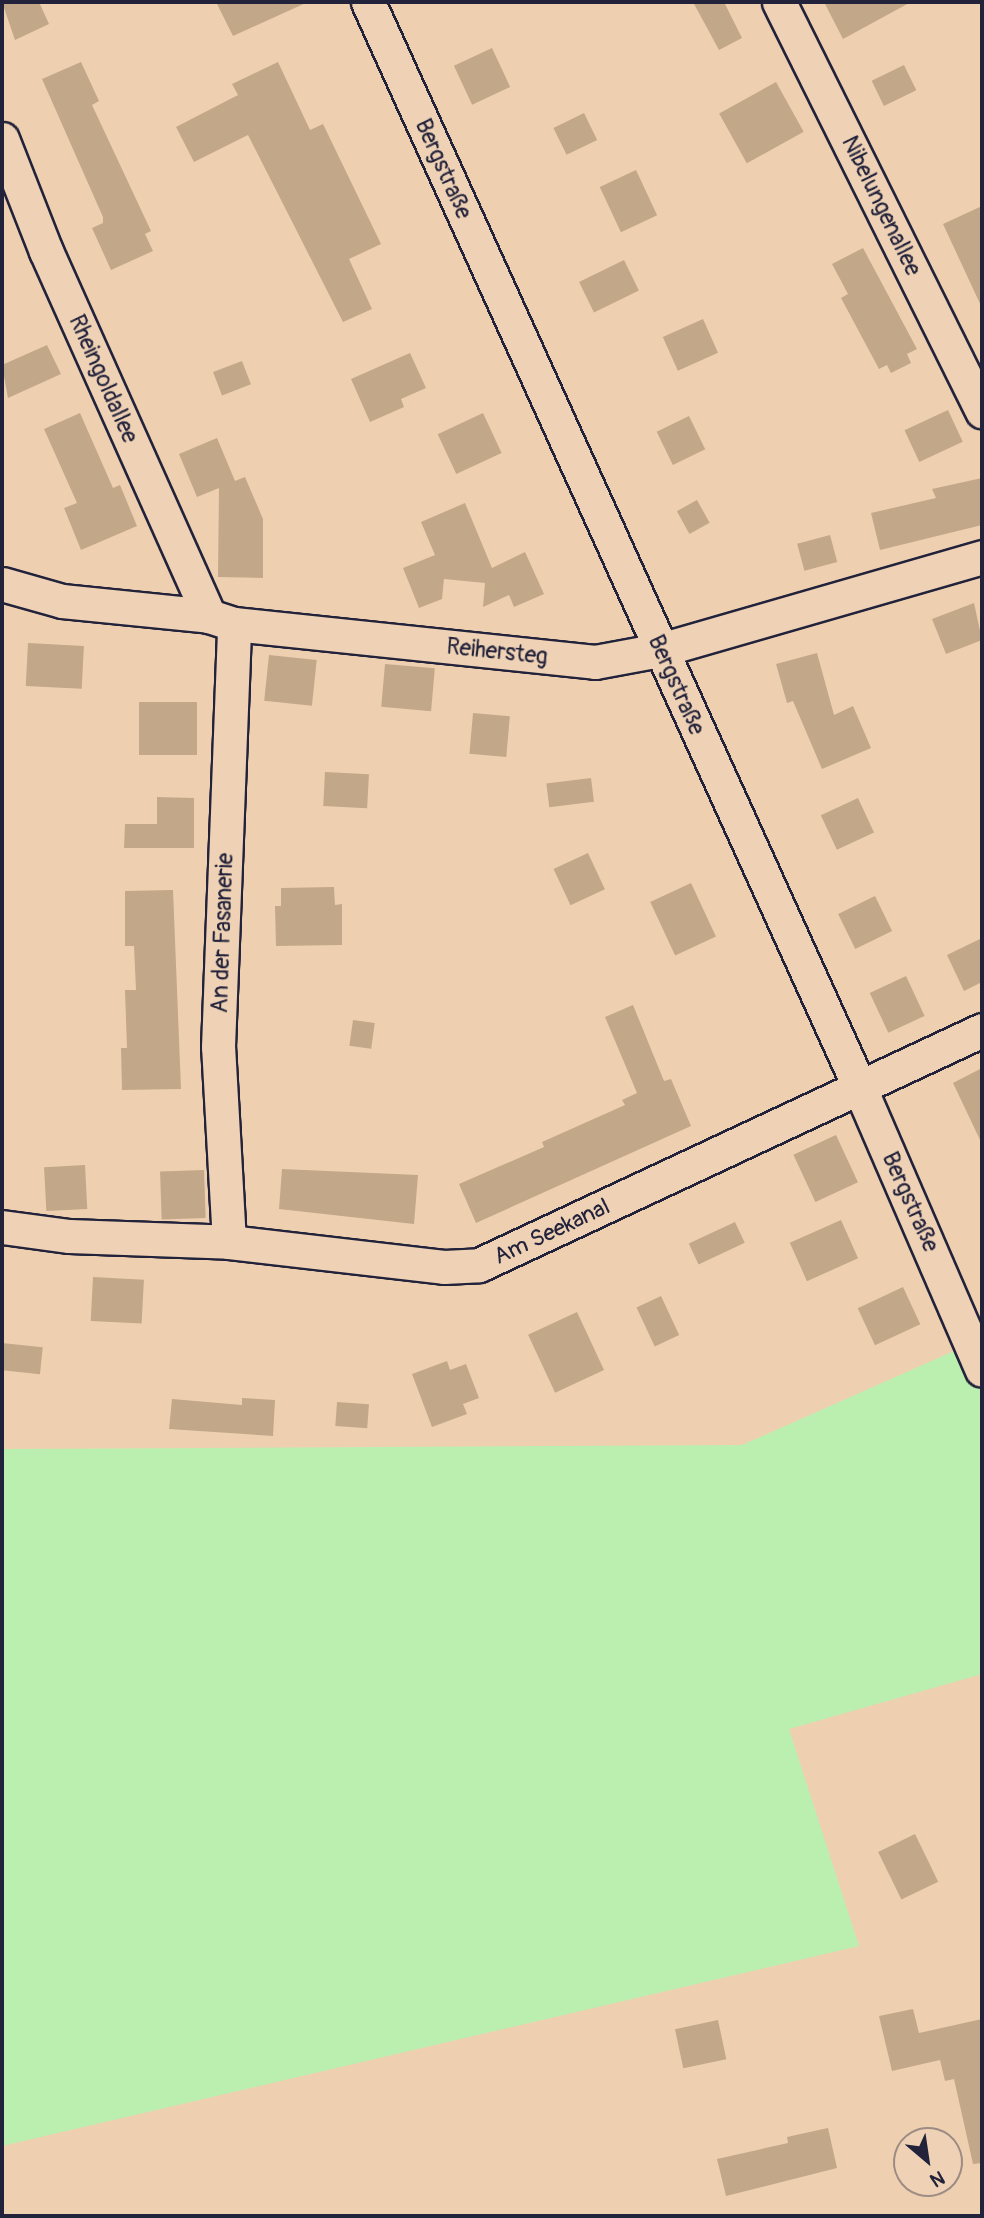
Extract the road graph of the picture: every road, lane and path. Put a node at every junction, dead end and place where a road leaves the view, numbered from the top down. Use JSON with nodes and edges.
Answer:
{"nodes":[{"id":1,"x":368,"y":2,"type":"edge"},
{"id":2,"x":779,"y":2,"type":"edge"},
{"id":3,"x":2,"y":139,"type":"edge"},
{"id":4,"x":982,"y":411,"type":"edge"},
{"id":5,"x":982,"y":557,"type":"edge"},
{"id":6,"x":2,"y":584,"type":"edge"},
{"id":7,"x":222,"y":620,"type":"junction"},
{"id":8,"x":660,"y":650,"type":"junction"},
{"id":9,"x":982,"y":1030,"type":"edge"},
{"id":10,"x":859,"y":1086,"type":"junction"},
{"id":11,"x":2,"y":1227,"type":"edge"},
{"id":12,"x":229,"y":1242,"type":"junction"},
{"id":13,"x":982,"y":1370,"type":"edge"}],
"edges":[{"from":1,"to":8,"type":"street","name":"Bergstraße"},
{"from":2,"to":4,"type":"street","name":"Nibelungenallee"},
{"from":3,"to":7,"type":"street","name":"Rheingoldallee"},
{"from":5,"to":8,"type":"street","name":"Reihersteg"},
{"from":6,"to":7,"type":"street","name":"Reihersteg"},
{"from":7,"to":8,"type":"street","name":"Reihersteg"},
{"from":7,"to":12,"type":"street","name":"An der Fasanerie"},
{"from":8,"to":10,"type":"street","name":"Bergstraße"},
{"from":9,"to":10,"type":"street","name":"Am Seekanal"},
{"from":10,"to":12,"type":"street","name":"Am Seekanal"},
{"from":10,"to":13,"type":"street","name":"Bergstraße"},
{"from":11,"to":12,"type":"street","name":"Am Seekanal"}]}
